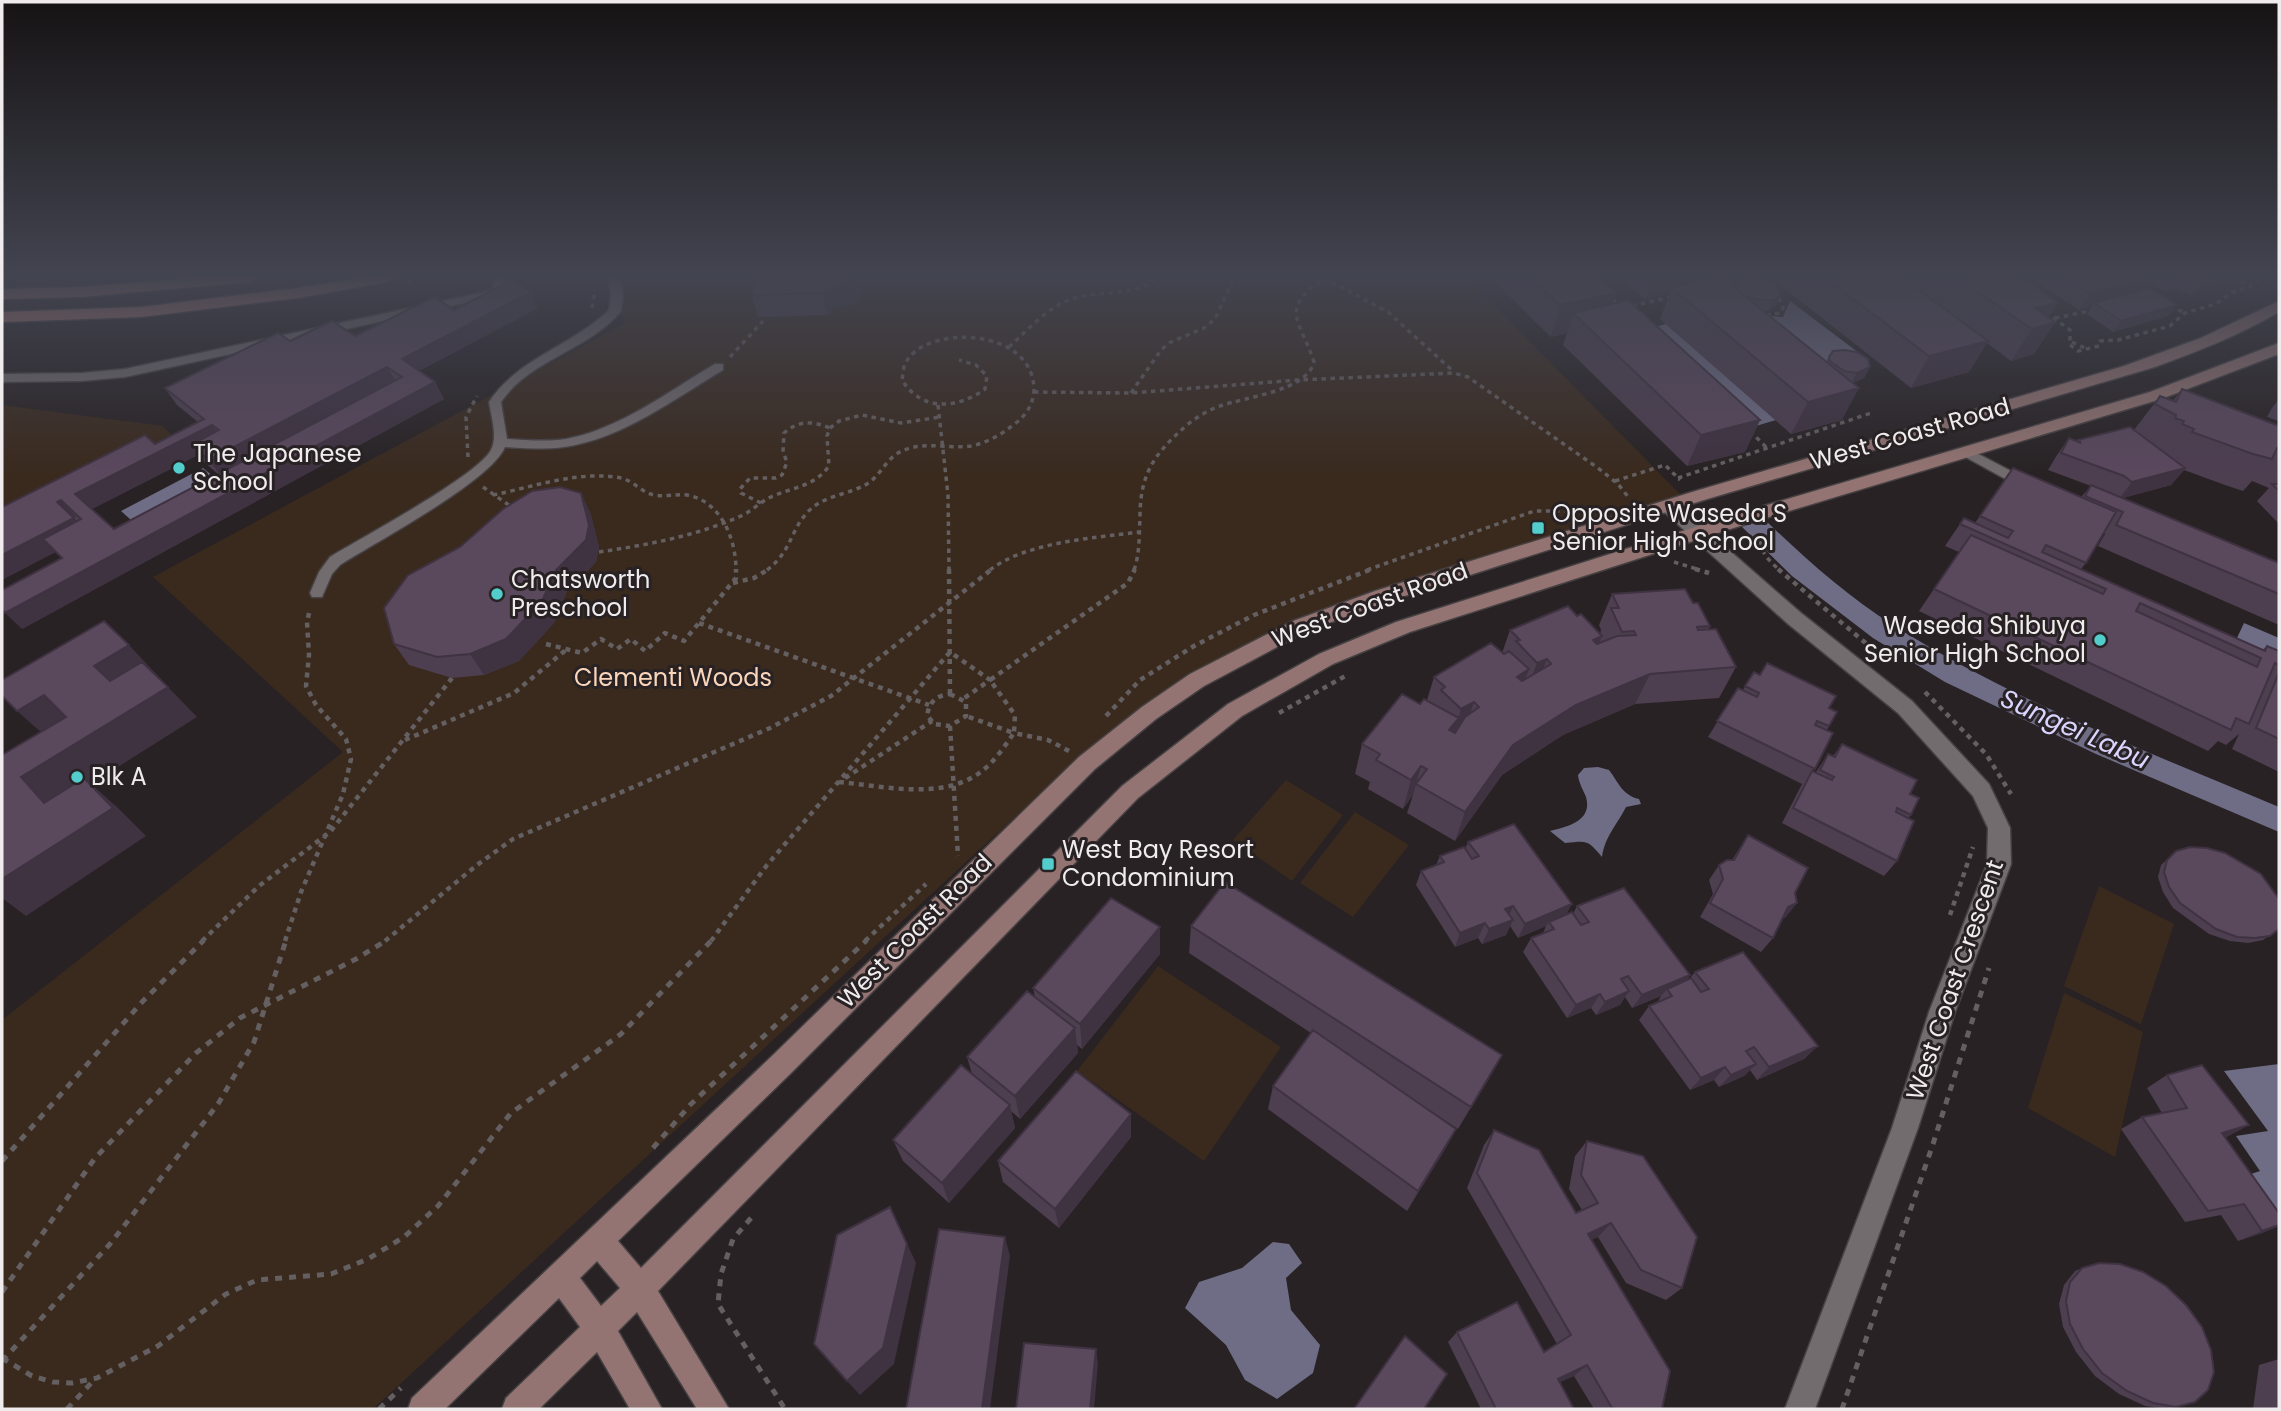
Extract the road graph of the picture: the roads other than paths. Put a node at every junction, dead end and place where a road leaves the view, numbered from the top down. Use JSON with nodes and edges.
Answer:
{"nodes":[{"id":1,"x":272,"y":343,"type":"edge"},
{"id":2,"x":576,"y":343,"type":"edge"},
{"id":3,"x":2203,"y":343,"type":"edge"},
{"id":4,"x":2279,"y":348,"type":"edge"},
{"id":5,"x":719,"y":367,"type":"road end"},
{"id":6,"x":2,"y":378,"type":"edge"},
{"id":7,"x":501,"y":443,"type":"junction"},
{"id":8,"x":1965,"y":451,"type":"junction"},
{"id":9,"x":2036,"y":489,"type":"edge"},
{"id":10,"x":1668,"y":506,"type":"junction"},
{"id":11,"x":1698,"y":534,"type":"junction"},
{"id":12,"x":317,"y":593,"type":"dead end"},
{"id":13,"x":599,"y":1241,"type":"junction"},
{"id":14,"x":560,"y":1276,"type":"junction"},
{"id":15,"x":639,"y":1288,"type":"junction"},
{"id":16,"x":599,"y":1328,"type":"junction"},
{"id":17,"x":423,"y":1409,"type":"edge"},
{"id":18,"x":517,"y":1409,"type":"edge"},
{"id":19,"x":648,"y":1409,"type":"edge"},
{"id":20,"x":713,"y":1409,"type":"edge"},
{"id":21,"x":1800,"y":1409,"type":"edge"}],
"edges":[{"from":1,"to":6,"type":"lane"},
{"from":2,"to":7,"type":"lane"},
{"from":3,"to":10,"type":"main road","name":"West Coast Road"},
{"from":4,"to":8,"type":"main road","name":"West Coast Road"},
{"from":5,"to":7,"type":"lane"},
{"from":7,"to":12,"type":"lane"},
{"from":8,"to":9,"type":"lane"},
{"from":8,"to":11,"type":"main road","name":"West Coast Road"},
{"from":10,"to":11,"type":"street","name":"West Coast Crescent"},
{"from":10,"to":13,"type":"main road","name":"West Coast Road"},
{"from":11,"to":15,"type":"main road","name":"West Coast Road"},
{"from":11,"to":21,"type":"street","name":"West Coast Crescent"},
{"from":13,"to":14,"type":"main road","name":"West Coast Road"},
{"from":13,"to":15,"type":"main road"},
{"from":14,"to":16,"type":"main road"},
{"from":14,"to":17,"type":"main road","name":"West Coast Road"},
{"from":15,"to":16,"type":"main road","name":"West Coast Road"},
{"from":15,"to":20,"type":"main road"},
{"from":16,"to":18,"type":"main road","name":"West Coast Road"},
{"from":16,"to":19,"type":"main road"}]}
